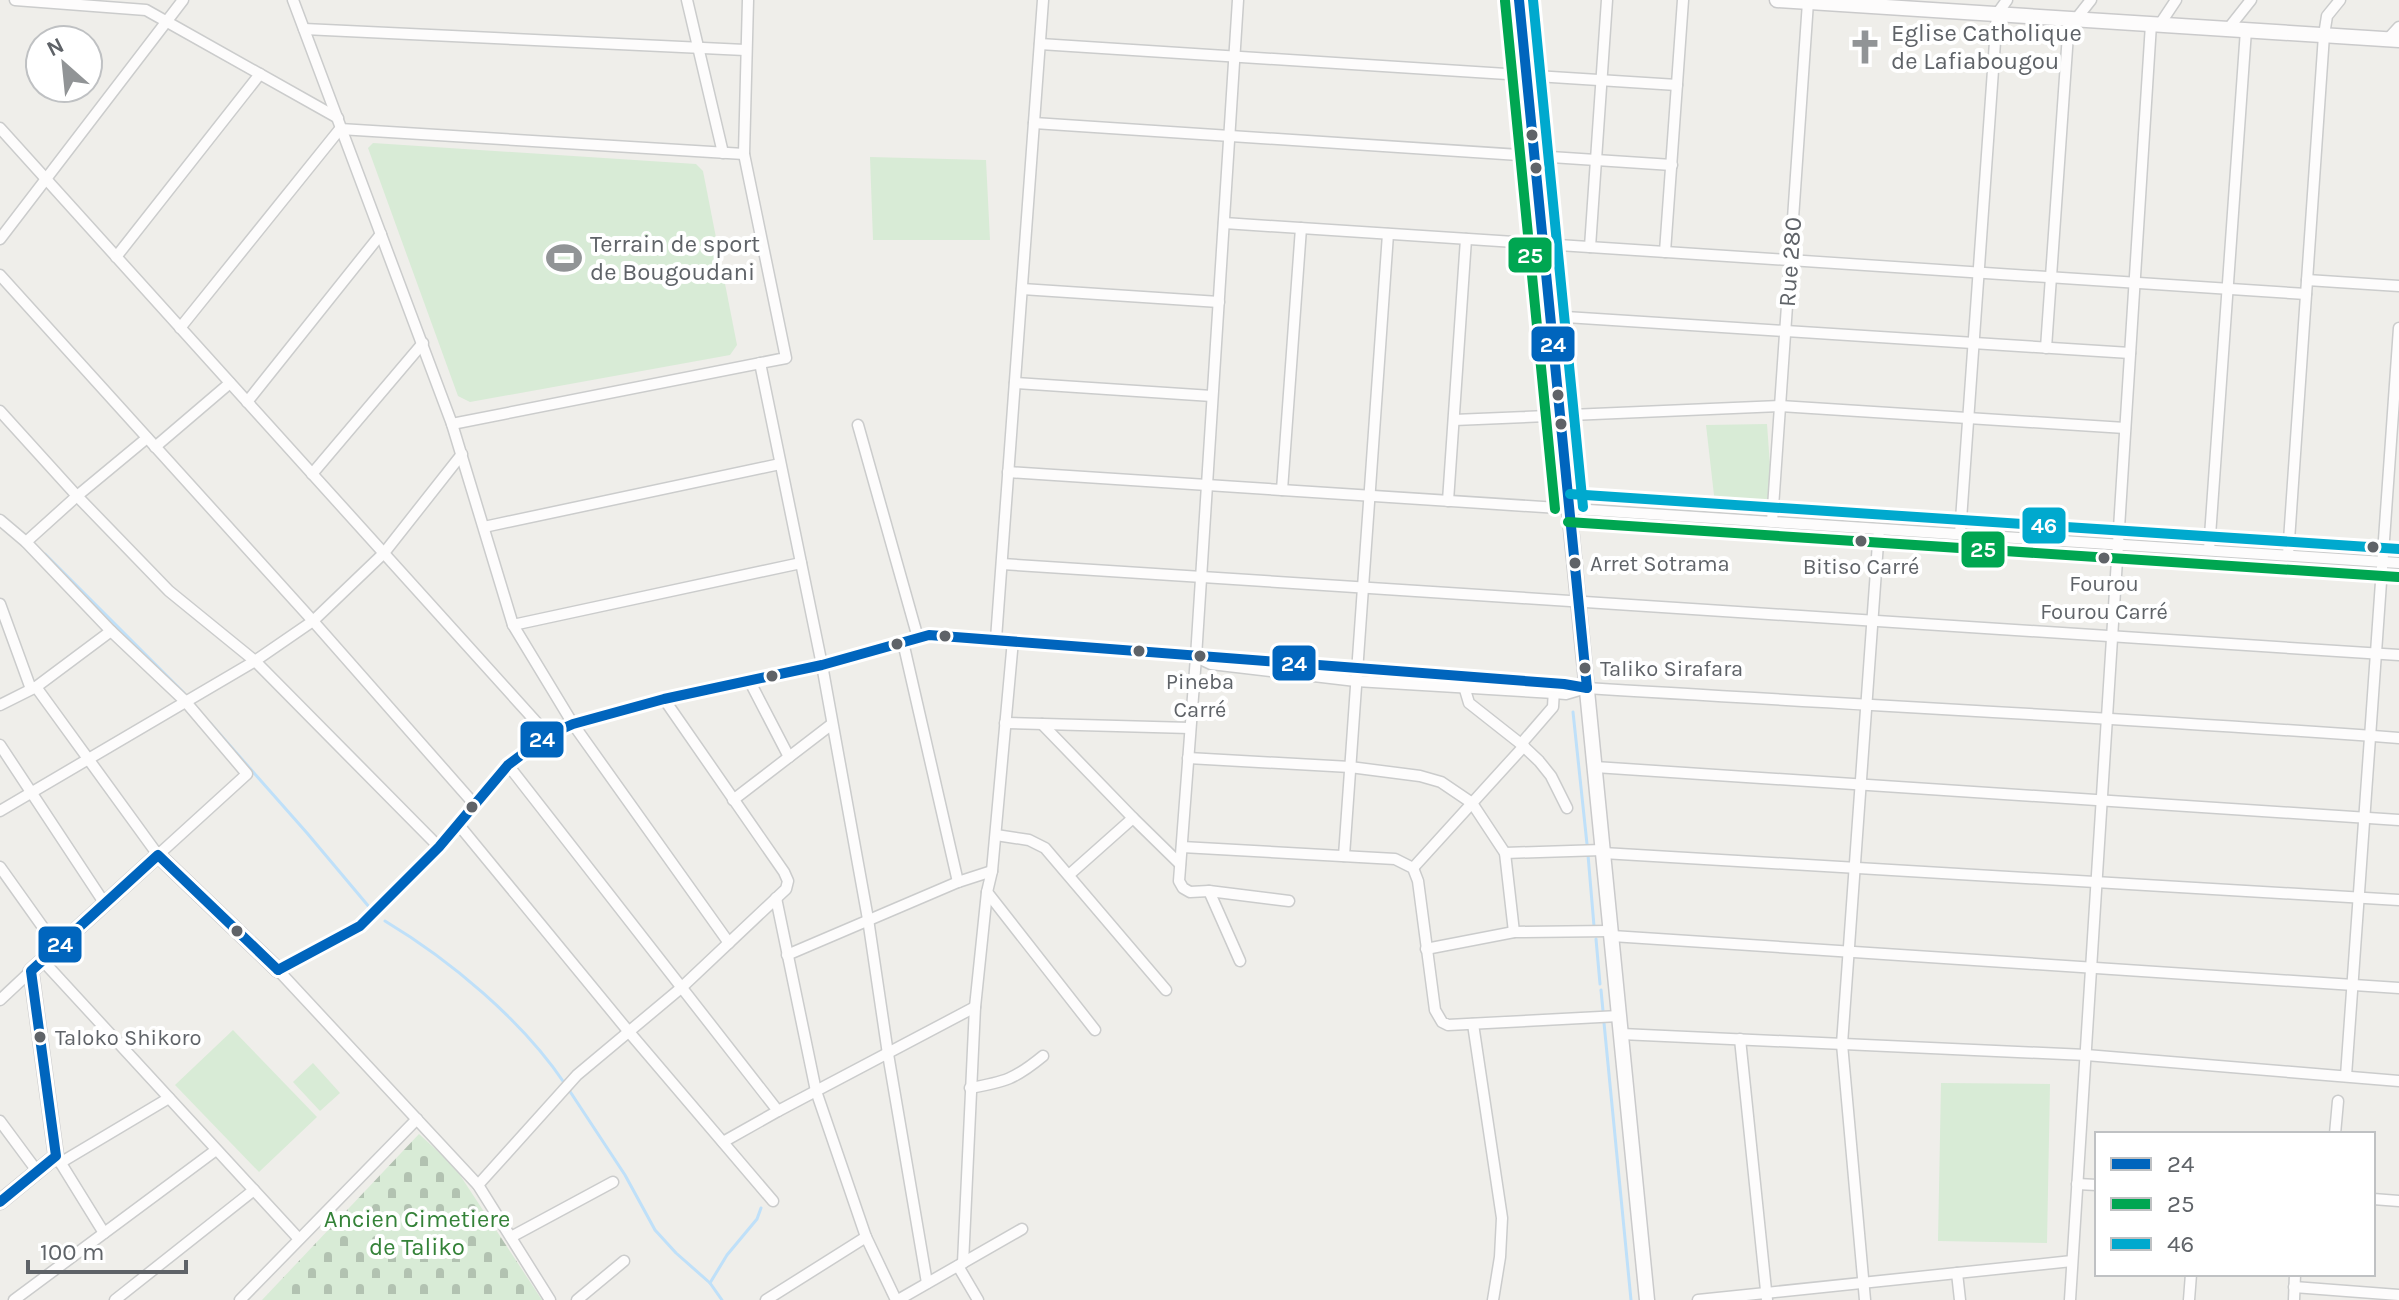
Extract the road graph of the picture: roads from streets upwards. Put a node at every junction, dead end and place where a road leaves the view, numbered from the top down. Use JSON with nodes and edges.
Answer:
{"nodes":[{"id":1,"x":15,"y":0,"type":"edge"},
{"id":2,"x":183,"y":0,"type":"edge"},
{"id":3,"x":293,"y":0,"type":"edge"},
{"id":4,"x":687,"y":0,"type":"edge"},
{"id":5,"x":748,"y":0,"type":"edge"},
{"id":6,"x":1043,"y":0,"type":"edge"},
{"id":7,"x":1238,"y":0,"type":"edge"},
{"id":8,"x":1519,"y":0,"type":"edge"},
{"id":9,"x":1607,"y":0,"type":"edge"},
{"id":10,"x":1683,"y":0,"type":"edge"},
{"id":11,"x":1777,"y":0,"type":"edge"},
{"id":12,"x":2007,"y":0,"type":"edge"},
{"id":13,"x":2091,"y":0,"type":"edge"},
{"id":14,"x":2176,"y":0,"type":"edge"},
{"id":15,"x":2251,"y":0,"type":"edge"},
{"id":16,"x":2340,"y":0,"type":"edge"},
{"id":17,"x":1808,"y":2,"type":"junction"},
{"id":18,"x":1953,"y":6,"type":"edge"},
{"id":19,"x":1997,"y":14,"type":"junction"},
{"id":20,"x":2072,"y":19,"type":"junction"},
{"id":21,"x":165,"y":21,"type":"junction"},
{"id":22,"x":2156,"y":24,"type":"junction"},
{"id":23,"x":2399,"y":27,"type":"edge"},
{"id":24,"x":304,"y":29,"type":"junction"},
{"id":25,"x":2228,"y":29,"type":"junction"},
{"id":26,"x":2246,"y":30,"type":"junction"},
{"id":27,"x":2324,"y":35,"type":"junction"},
{"id":28,"x":2394,"y":39,"type":"edge"},
{"id":29,"x":1040,"y":44,"type":"junction"},
{"id":30,"x":698,"y":47,"type":"junction"},
{"id":31,"x":745,"y":50,"type":"junction"},
{"id":32,"x":1235,"y":56,"type":"junction"},
{"id":33,"x":260,"y":74,"type":"junction"},
{"id":34,"x":1526,"y":75,"type":"junction"},
{"id":35,"x":1602,"y":80,"type":"junction"},
{"id":36,"x":1677,"y":85,"type":"junction"},
{"id":37,"x":1034,"y":123,"type":"junction"},
{"id":38,"x":339,"y":124,"type":"junction"},
{"id":39,"x":0,"y":128,"type":"edge"},
{"id":40,"x":1230,"y":136,"type":"junction"},
{"id":41,"x":723,"y":153,"type":"junction"},
{"id":42,"x":744,"y":154,"type":"junction"},
{"id":43,"x":1534,"y":156,"type":"junction"},
{"id":44,"x":1596,"y":160,"type":"junction"},
{"id":45,"x":1672,"y":165,"type":"junction"},
{"id":46,"x":46,"y":180,"type":"junction"},
{"id":47,"x":1224,"y":223,"type":"junction"},
{"id":48,"x":1301,"y":228,"type":"junction"},
{"id":49,"x":381,"y":234,"type":"junction"},
{"id":50,"x":1388,"y":234,"type":"junction"},
{"id":51,"x":0,"y":239,"type":"edge"},
{"id":52,"x":1466,"y":239,"type":"junction"},
{"id":53,"x":1544,"y":244,"type":"junction"},
{"id":54,"x":1590,"y":247,"type":"junction"},
{"id":55,"x":1665,"y":252,"type":"junction"},
{"id":56,"x":116,"y":257,"type":"junction"},
{"id":57,"x":1790,"y":260,"type":"junction"},
{"id":58,"x":1978,"y":272,"type":"junction"},
{"id":59,"x":0,"y":275,"type":"edge"},
{"id":60,"x":2051,"y":277,"type":"junction"},
{"id":61,"x":2307,"y":280,"type":"junction"},
{"id":62,"x":2135,"y":282,"type":"junction"},
{"id":63,"x":2399,"y":286,"type":"edge"},
{"id":64,"x":1022,"y":289,"type":"junction"},
{"id":65,"x":2228,"y":289,"type":"junction"},
{"id":66,"x":2306,"y":294,"type":"junction"},
{"id":67,"x":1219,"y":302,"type":"junction"},
{"id":68,"x":1550,"y":316,"type":"junction"},
{"id":69,"x":180,"y":328,"type":"junction"},
{"id":70,"x":2399,"y":328,"type":"edge"},
{"id":71,"x":1785,"y":331,"type":"junction"},
{"id":72,"x":423,"y":343,"type":"junction"},
{"id":73,"x":1973,"y":343,"type":"junction"},
{"id":74,"x":2046,"y":348,"type":"junction"},
{"id":75,"x":2130,"y":353,"type":"junction"},
{"id":76,"x":760,"y":363,"type":"junction"},
{"id":77,"x":2397,"y":382,"type":"edge"},
{"id":78,"x":230,"y":383,"type":"junction"},
{"id":79,"x":1015,"y":383,"type":"junction"},
{"id":80,"x":1212,"y":396,"type":"junction"},
{"id":81,"x":247,"y":402,"type":"junction"},
{"id":82,"x":1780,"y":406,"type":"junction"},
{"id":83,"x":0,"y":411,"type":"edge"},
{"id":84,"x":1560,"y":415,"type":"junction"},
{"id":85,"x":1968,"y":418,"type":"junction"},
{"id":86,"x":1454,"y":420,"type":"junction"},
{"id":87,"x":452,"y":424,"type":"junction"},
{"id":88,"x":858,"y":425,"type":"dead end"},
{"id":89,"x":2125,"y":428,"type":"junction"},
{"id":90,"x":151,"y":443,"type":"junction"},
{"id":91,"x":462,"y":454,"type":"junction"},
{"id":92,"x":780,"y":464,"type":"junction"},
{"id":93,"x":1008,"y":472,"type":"junction"},
{"id":94,"x":312,"y":474,"type":"junction"},
{"id":95,"x":1207,"y":485,"type":"junction"},
{"id":96,"x":1282,"y":490,"type":"junction"},
{"id":97,"x":77,"y":496,"type":"junction"},
{"id":98,"x":1369,"y":496,"type":"junction"},
{"id":99,"x":1448,"y":501,"type":"junction"},
{"id":100,"x":1569,"y":508,"type":"junction"},
{"id":101,"x":0,"y":520,"type":"edge"},
{"id":102,"x":1772,"y":522,"type":"junction"},
{"id":103,"x":484,"y":527,"type":"junction"},
{"id":104,"x":1879,"y":529,"type":"junction"},
{"id":105,"x":1960,"y":534,"type":"junction"},
{"id":106,"x":26,"y":542,"type":"junction"},
{"id":107,"x":2118,"y":544,"type":"junction"},
{"id":108,"x":2209,"y":550,"type":"junction"},
{"id":109,"x":384,"y":553,"type":"junction"},
{"id":110,"x":2288,"y":555,"type":"junction"},
{"id":111,"x":2382,"y":562,"type":"junction"},
{"id":112,"x":801,"y":563,"type":"junction"},
{"id":113,"x":2399,"y":563,"type":"edge"},
{"id":114,"x":1002,"y":564,"type":"junction"},
{"id":115,"x":1201,"y":576,"type":"junction"},
{"id":116,"x":1363,"y":587,"type":"junction"},
{"id":117,"x":1577,"y":601,"type":"junction"},
{"id":118,"x":0,"y":604,"type":"edge"},
{"id":119,"x":1872,"y":620,"type":"junction"},
{"id":120,"x":313,"y":621,"type":"junction"},
{"id":121,"x":513,"y":625,"type":"junction"},
{"id":122,"x":111,"y":631,"type":"junction"},
{"id":123,"x":2112,"y":636,"type":"junction"},
{"id":124,"x":918,"y":638,"type":"junction"},
{"id":125,"x":996,"y":639,"type":"junction"},
{"id":126,"x":1013,"y":640,"type":"junction"},
{"id":127,"x":903,"y":642,"type":"junction"},
{"id":128,"x":2376,"y":653,"type":"junction"},
{"id":129,"x":2399,"y":655,"type":"edge"},
{"id":130,"x":1196,"y":657,"type":"junction"},
{"id":131,"x":255,"y":661,"type":"junction"},
{"id":132,"x":822,"y":665,"type":"junction"},
{"id":133,"x":1357,"y":669,"type":"junction"},
{"id":134,"x":749,"y":680,"type":"junction"},
{"id":135,"x":1356,"y":681,"type":"junction"},
{"id":136,"x":1463,"y":683,"type":"junction"},
{"id":137,"x":34,"y":688,"type":"junction"},
{"id":138,"x":1554,"y":688,"type":"junction"},
{"id":139,"x":1587,"y":688,"type":"junction"},
{"id":140,"x":664,"y":699,"type":"junction"},
{"id":141,"x":185,"y":701,"type":"junction"},
{"id":142,"x":0,"y":705,"type":"edge"},
{"id":143,"x":1866,"y":706,"type":"junction"},
{"id":144,"x":2108,"y":718,"type":"junction"},
{"id":145,"x":1005,"y":723,"type":"junction"},
{"id":146,"x":573,"y":724,"type":"junction"},
{"id":147,"x":832,"y":724,"type":"junction"},
{"id":148,"x":1042,"y":724,"type":"junction"},
{"id":149,"x":1190,"y":728,"type":"junction"},
{"id":150,"x":548,"y":735,"type":"junction"},
{"id":151,"x":2370,"y":736,"type":"junction"},
{"id":152,"x":2399,"y":738,"type":"edge"},
{"id":153,"x":0,"y":745,"type":"edge"},
{"id":154,"x":1523,"y":745,"type":"junction"},
{"id":155,"x":789,"y":757,"type":"junction"},
{"id":156,"x":87,"y":758,"type":"junction"},
{"id":157,"x":1188,"y":758,"type":"junction"},
{"id":158,"x":508,"y":765,"type":"junction"},
{"id":159,"x":1350,"y":767,"type":"junction"},
{"id":160,"x":1595,"y":767,"type":"junction"},
{"id":161,"x":1861,"y":785,"type":"junction"},
{"id":162,"x":30,"y":791,"type":"junction"},
{"id":163,"x":733,"y":800,"type":"junction"},
{"id":164,"x":2102,"y":800,"type":"junction"},
{"id":165,"x":1472,"y":803,"type":"junction"},
{"id":166,"x":475,"y":805,"type":"junction"},
{"id":167,"x":1567,"y":808,"type":"dead end"},
{"id":168,"x":0,"y":811,"type":"edge"},
{"id":169,"x":1133,"y":818,"type":"junction"},
{"id":170,"x":2364,"y":818,"type":"junction"},
{"id":171,"x":2399,"y":820,"type":"edge"},
{"id":172,"x":458,"y":824,"type":"junction"},
{"id":173,"x":996,"y":835,"type":"junction"},
{"id":174,"x":439,"y":847,"type":"junction"},
{"id":175,"x":1182,"y":847,"type":"junction"},
{"id":176,"x":1603,"y":851,"type":"junction"},
{"id":177,"x":1505,"y":853,"type":"junction"},
{"id":178,"x":158,"y":855,"type":"junction"},
{"id":179,"x":1344,"y":856,"type":"junction"},
{"id":180,"x":1180,"y":864,"type":"junction"},
{"id":181,"x":0,"y":867,"type":"edge"},
{"id":182,"x":1413,"y":868,"type":"junction"},
{"id":183,"x":1855,"y":868,"type":"junction"},
{"id":184,"x":992,"y":871,"type":"junction"},
{"id":185,"x":1070,"y":874,"type":"junction"},
{"id":186,"x":958,"y":882,"type":"junction"},
{"id":187,"x":2097,"y":882,"type":"junction"},
{"id":188,"x":1209,"y":891,"type":"junction"},
{"id":189,"x":987,"y":892,"type":"junction"},
{"id":190,"x":776,"y":898,"type":"junction"},
{"id":191,"x":2359,"y":898,"type":"junction"},
{"id":192,"x":2399,"y":900,"type":"edge"},
{"id":193,"x":1289,"y":901,"type":"dead end"},
{"id":194,"x":105,"y":904,"type":"junction"},
{"id":195,"x":868,"y":919,"type":"junction"},
{"id":196,"x":1514,"y":932,"type":"junction"},
{"id":197,"x":1611,"y":934,"type":"junction"},
{"id":198,"x":729,"y":943,"type":"junction"},
{"id":199,"x":57,"y":947,"type":"junction"},
{"id":200,"x":1426,"y":949,"type":"junction"},
{"id":201,"x":1849,"y":952,"type":"junction"},
{"id":202,"x":787,"y":955,"type":"junction"},
{"id":203,"x":43,"y":961,"type":"junction"},
{"id":204,"x":1240,"y":961,"type":"dead end"},
{"id":205,"x":2091,"y":968,"type":"junction"},
{"id":206,"x":278,"y":970,"type":"junction"},
{"id":207,"x":31,"y":971,"type":"junction"},
{"id":208,"x":2353,"y":985,"type":"junction"},
{"id":209,"x":681,"y":988,"type":"junction"},
{"id":210,"x":2399,"y":988,"type":"edge"},
{"id":211,"x":1166,"y":990,"type":"dead end"},
{"id":212,"x":2,"y":994,"type":"edge"},
{"id":213,"x":975,"y":1007,"type":"junction"},
{"id":214,"x":1619,"y":1016,"type":"junction"},
{"id":215,"x":1473,"y":1024,"type":"junction"},
{"id":216,"x":1095,"y":1030,"type":"dead end"},
{"id":217,"x":629,"y":1032,"type":"junction"},
{"id":218,"x":1621,"y":1034,"type":"junction"},
{"id":219,"x":1740,"y":1039,"type":"junction"},
{"id":220,"x":1842,"y":1044,"type":"junction"},
{"id":221,"x":888,"y":1054,"type":"junction"},
{"id":222,"x":2086,"y":1055,"type":"junction"},
{"id":223,"x":1043,"y":1056,"type":"dead end"},
{"id":224,"x":2346,"y":1076,"type":"junction"},
{"id":225,"x":2399,"y":1081,"type":"edge"},
{"id":226,"x":970,"y":1088,"type":"junction"},
{"id":227,"x":816,"y":1091,"type":"junction"},
{"id":228,"x":169,"y":1098,"type":"junction"},
{"id":229,"x":2338,"y":1101,"type":"dead end"},
{"id":230,"x":778,"y":1111,"type":"junction"},
{"id":231,"x":417,"y":1119,"type":"junction"},
{"id":232,"x":0,"y":1121,"type":"edge"},
{"id":233,"x":2335,"y":1132,"type":"edge"},
{"id":234,"x":723,"y":1142,"type":"junction"},
{"id":235,"x":216,"y":1150,"type":"junction"},
{"id":236,"x":58,"y":1159,"type":"junction"},
{"id":237,"x":37,"y":1171,"type":"junction"},
{"id":238,"x":613,"y":1182,"type":"dead end"},
{"id":239,"x":2077,"y":1184,"type":"junction"},
{"id":240,"x":478,"y":1185,"type":"junction"},
{"id":241,"x":2095,"y":1185,"type":"edge"},
{"id":242,"x":254,"y":1190,"type":"junction"},
{"id":243,"x":2375,"y":1199,"type":"edge"},
{"id":244,"x":773,"y":1201,"type":"dead end"},
{"id":245,"x":2399,"y":1201,"type":"edge"},
{"id":246,"x":0,"y":1202,"type":"edge"},
{"id":247,"x":1022,"y":1229,"type":"dead end"},
{"id":248,"x":104,"y":1233,"type":"junction"},
{"id":249,"x":511,"y":1237,"type":"junction"},
{"id":250,"x":866,"y":1237,"type":"junction"},
{"id":251,"x":299,"y":1239,"type":"junction"},
{"id":252,"x":624,"y":1261,"type":"dead end"},
{"id":253,"x":2072,"y":1261,"type":"junction"},
{"id":254,"x":960,"y":1264,"type":"junction"},
{"id":255,"x":1957,"y":1273,"type":"junction"},
{"id":256,"x":2191,"y":1276,"type":"edge"},
{"id":257,"x":2295,"y":1276,"type":"edge"},
{"id":258,"x":927,"y":1283,"type":"junction"},
{"id":259,"x":1864,"y":1283,"type":"junction"},
{"id":260,"x":2294,"y":1287,"type":"junction"},
{"id":261,"x":2399,"y":1295,"type":"edge"},
{"id":262,"x":1766,"y":1296,"type":"edge"},
{"id":263,"x":14,"y":1300,"type":"edge"},
{"id":264,"x":115,"y":1300,"type":"edge"},
{"id":265,"x":240,"y":1300,"type":"edge"},
{"id":266,"x":550,"y":1300,"type":"edge"},
{"id":267,"x":577,"y":1300,"type":"edge"},
{"id":268,"x":766,"y":1300,"type":"edge"},
{"id":269,"x":897,"y":1300,"type":"edge"},
{"id":270,"x":978,"y":1300,"type":"edge"},
{"id":271,"x":1493,"y":1300,"type":"edge"},
{"id":272,"x":1647,"y":1300,"type":"edge"},
{"id":273,"x":1698,"y":1300,"type":"edge"},
{"id":274,"x":1865,"y":1300,"type":"edge"},
{"id":275,"x":1960,"y":1300,"type":"edge"},
{"id":276,"x":2070,"y":1300,"type":"edge"},
{"id":277,"x":2189,"y":1300,"type":"edge"},
{"id":278,"x":2294,"y":1300,"type":"edge"}],
"edges":[{"from":1,"to":21,"type":"street"},
{"from":2,"to":21,"type":"street"},
{"from":3,"to":24,"type":"street"},
{"from":4,"to":30,"type":"street"},
{"from":5,"to":31,"type":"street"},
{"from":6,"to":29,"type":"street"},
{"from":7,"to":32,"type":"street"},
{"from":8,"to":34,"type":"street"},
{"from":9,"to":35,"type":"street"},
{"from":10,"to":36,"type":"street"},
{"from":11,"to":17,"type":"street"},
{"from":12,"to":19,"type":"street"},
{"from":13,"to":20,"type":"street"},
{"from":14,"to":22,"type":"street"},
{"from":15,"to":25,"type":"street"},
{"from":16,"to":27,"type":"street"},
{"from":17,"to":18,"type":"street"},
{"from":17,"to":57,"type":"street","name":"Rue 280"},
{"from":18,"to":19,"type":"street"},
{"from":19,"to":20,"type":"street"},
{"from":19,"to":58,"type":"street"},
{"from":20,"to":22,"type":"street"},
{"from":20,"to":60,"type":"street"},
{"from":21,"to":33,"type":"street"},
{"from":21,"to":46,"type":"street"},
{"from":22,"to":25,"type":"street"},
{"from":22,"to":62,"type":"street"},
{"from":23,"to":28,"type":"street"},
{"from":24,"to":30,"type":"street"},
{"from":24,"to":38,"type":"street"},
{"from":25,"to":26,"type":"street"},
{"from":26,"to":27,"type":"street"},
{"from":26,"to":65,"type":"street"},
{"from":27,"to":28,"type":"street"},
{"from":27,"to":61,"type":"street"},
{"from":29,"to":32,"type":"street"},
{"from":29,"to":37,"type":"street"},
{"from":30,"to":31,"type":"street"},
{"from":30,"to":41,"type":"street"},
{"from":31,"to":42,"type":"street"},
{"from":32,"to":34,"type":"street"},
{"from":32,"to":40,"type":"street"},
{"from":33,"to":38,"type":"street"},
{"from":33,"to":56,"type":"street"},
{"from":34,"to":35,"type":"street"},
{"from":34,"to":43,"type":"street"},
{"from":35,"to":36,"type":"street"},
{"from":35,"to":44,"type":"street"},
{"from":36,"to":45,"type":"street"},
{"from":37,"to":40,"type":"street"},
{"from":37,"to":64,"type":"street"},
{"from":38,"to":41,"type":"street"},
{"from":38,"to":49,"type":"street"},
{"from":38,"to":69,"type":"street"},
{"from":39,"to":46,"type":"street"},
{"from":40,"to":43,"type":"street"},
{"from":40,"to":47,"type":"street"},
{"from":41,"to":42,"type":"street"},
{"from":42,"to":76,"type":"street"},
{"from":43,"to":44,"type":"street"},
{"from":43,"to":53,"type":"street"},
{"from":44,"to":45,"type":"street"},
{"from":44,"to":54,"type":"street"},
{"from":45,"to":55,"type":"street"},
{"from":46,"to":51,"type":"street"},
{"from":46,"to":56,"type":"street"},
{"from":47,"to":48,"type":"street"},
{"from":47,"to":67,"type":"street"},
{"from":48,"to":50,"type":"street"},
{"from":48,"to":96,"type":"street"},
{"from":49,"to":72,"type":"street"},
{"from":49,"to":81,"type":"street"},
{"from":50,"to":52,"type":"street"},
{"from":50,"to":98,"type":"street"},
{"from":52,"to":53,"type":"street"},
{"from":52,"to":86,"type":"street"},
{"from":53,"to":54,"type":"street"},
{"from":53,"to":68,"type":"street"},
{"from":54,"to":55,"type":"street"},
{"from":55,"to":57,"type":"street"},
{"from":56,"to":69,"type":"street"},
{"from":57,"to":58,"type":"street"},
{"from":57,"to":71,"type":"street","name":"Rue 280"},
{"from":58,"to":60,"type":"street"},
{"from":58,"to":73,"type":"street"},
{"from":59,"to":90,"type":"street"},
{"from":60,"to":62,"type":"street"},
{"from":60,"to":74,"type":"street"},
{"from":61,"to":63,"type":"street"},
{"from":61,"to":66,"type":"street"},
{"from":62,"to":65,"type":"street"},
{"from":62,"to":75,"type":"street"},
{"from":64,"to":67,"type":"street"},
{"from":64,"to":79,"type":"street"},
{"from":65,"to":66,"type":"street"},
{"from":65,"to":108,"type":"street"},
{"from":66,"to":110,"type":"street"},
{"from":67,"to":80,"type":"street"},
{"from":68,"to":71,"type":"street"},
{"from":68,"to":84,"type":"street"},
{"from":69,"to":78,"type":"street"},
{"from":70,"to":77,"type":"street"},
{"from":71,"to":73,"type":"street"},
{"from":71,"to":82,"type":"street","name":"Rue 280"},
{"from":72,"to":87,"type":"street"},
{"from":72,"to":94,"type":"street"},
{"from":73,"to":74,"type":"street"},
{"from":73,"to":85,"type":"street"},
{"from":74,"to":75,"type":"street"},
{"from":75,"to":89,"type":"street"},
{"from":76,"to":87,"type":"street"},
{"from":76,"to":92,"type":"street"},
{"from":77,"to":111,"type":"street"},
{"from":78,"to":81,"type":"street"},
{"from":78,"to":90,"type":"street"},
{"from":79,"to":80,"type":"street"},
{"from":79,"to":93,"type":"street"},
{"from":80,"to":95,"type":"street"},
{"from":81,"to":94,"type":"street"},
{"from":82,"to":84,"type":"street"},
{"from":82,"to":85,"type":"street"},
{"from":82,"to":102,"type":"street","name":"Rue 280"},
{"from":83,"to":97,"type":"street"},
{"from":84,"to":86,"type":"street"},
{"from":84,"to":100,"type":"street"},
{"from":85,"to":89,"type":"street"},
{"from":85,"to":105,"type":"street"},
{"from":86,"to":99,"type":"street"},
{"from":87,"to":91,"type":"street"},
{"from":88,"to":124,"type":"street"},
{"from":89,"to":107,"type":"street"},
{"from":90,"to":97,"type":"street"},
{"from":90,"to":120,"type":"street"},
{"from":91,"to":103,"type":"street"},
{"from":91,"to":109,"type":"street"},
{"from":92,"to":103,"type":"street"},
{"from":92,"to":112,"type":"street"},
{"from":93,"to":95,"type":"street"},
{"from":93,"to":114,"type":"street"},
{"from":94,"to":109,"type":"street"},
{"from":95,"to":96,"type":"street"},
{"from":95,"to":115,"type":"street"},
{"from":96,"to":98,"type":"street"},
{"from":97,"to":106,"type":"street"},
{"from":97,"to":131,"type":"street"},
{"from":98,"to":99,"type":"street"},
{"from":98,"to":116,"type":"street"},
{"from":99,"to":100,"type":"street"},
{"from":100,"to":102,"type":"street"},
{"from":100,"to":117,"type":"street"},
{"from":101,"to":106,"type":"street"},
{"from":102,"to":104,"type":"street"},
{"from":103,"to":121,"type":"street"},
{"from":104,"to":105,"type":"street"},
{"from":104,"to":119,"type":"street"},
{"from":105,"to":107,"type":"street"},
{"from":106,"to":122,"type":"street"},
{"from":107,"to":108,"type":"street"},
{"from":107,"to":123,"type":"street"},
{"from":108,"to":110,"type":"street"},
{"from":109,"to":120,"type":"street"},
{"from":109,"to":150,"type":"street"},
{"from":110,"to":111,"type":"street"},
{"from":111,"to":113,"type":"street"},
{"from":111,"to":128,"type":"street"},
{"from":112,"to":121,"type":"street"},
{"from":112,"to":132,"type":"street"},
{"from":114,"to":115,"type":"street"},
{"from":114,"to":125,"type":"street"},
{"from":115,"to":116,"type":"street"},
{"from":115,"to":130,"type":"street"},
{"from":116,"to":117,"type":"street"},
{"from":116,"to":133,"type":"street"},
{"from":117,"to":119,"type":"street"},
{"from":117,"to":139,"type":"street"},
{"from":118,"to":137,"type":"street"},
{"from":119,"to":123,"type":"street"},
{"from":119,"to":143,"type":"street"},
{"from":120,"to":131,"type":"street"},
{"from":120,"to":166,"type":"street"},
{"from":121,"to":146,"type":"street"},
{"from":122,"to":137,"type":"street"},
{"from":122,"to":141,"type":"street"},
{"from":123,"to":128,"type":"street"},
{"from":123,"to":144,"type":"street"},
{"from":124,"to":125,"type":"street"},
{"from":124,"to":127,"type":"street"},
{"from":125,"to":126,"type":"street"},
{"from":126,"to":130,"type":"street"},
{"from":126,"to":145,"type":"street"},
{"from":127,"to":132,"type":"street"},
{"from":127,"to":186,"type":"street"},
{"from":128,"to":129,"type":"street"},
{"from":128,"to":151,"type":"street"},
{"from":130,"to":133,"type":"street"},
{"from":130,"to":135,"type":"street"},
{"from":130,"to":149,"type":"street"},
{"from":131,"to":141,"type":"street"},
{"from":131,"to":174,"type":"street"},
{"from":132,"to":134,"type":"street"},
{"from":132,"to":147,"type":"street"},
{"from":133,"to":135,"type":"street"},
{"from":133,"to":136,"type":"street"},
{"from":134,"to":140,"type":"street"},
{"from":134,"to":155,"type":"street"},
{"from":135,"to":136,"type":"street"},
{"from":135,"to":159,"type":"street"},
{"from":136,"to":138,"type":"street"},
{"from":136,"to":154,"type":"street"},
{"from":137,"to":142,"type":"street"},
{"from":137,"to":156,"type":"street"},
{"from":138,"to":139,"type":"street"},
{"from":138,"to":154,"type":"street"},
{"from":139,"to":143,"type":"street"},
{"from":139,"to":160,"type":"street"},
{"from":140,"to":146,"type":"street"},
{"from":140,"to":163,"type":"street"},
{"from":141,"to":156,"type":"street"},
{"from":141,"to":178,"type":"street"},
{"from":143,"to":144,"type":"street"},
{"from":143,"to":161,"type":"street"},
{"from":144,"to":151,"type":"street"},
{"from":144,"to":164,"type":"street"},
{"from":145,"to":148,"type":"street"},
{"from":145,"to":173,"type":"street"},
{"from":146,"to":150,"type":"street"},
{"from":146,"to":198,"type":"street"},
{"from":147,"to":155,"type":"street"},
{"from":147,"to":195,"type":"street"},
{"from":148,"to":149,"type":"street"},
{"from":148,"to":169,"type":"street"},
{"from":149,"to":157,"type":"street"},
{"from":150,"to":158,"type":"street"},
{"from":151,"to":152,"type":"street"},
{"from":151,"to":170,"type":"street"},
{"from":153,"to":162,"type":"street"},
{"from":154,"to":165,"type":"street"},
{"from":154,"to":167,"type":"street"},
{"from":155,"to":163,"type":"street"},
{"from":156,"to":162,"type":"street"},
{"from":156,"to":178,"type":"street"},
{"from":157,"to":159,"type":"street"},
{"from":157,"to":175,"type":"street"},
{"from":158,"to":166,"type":"street"},
{"from":158,"to":209,"type":"street"},
{"from":159,"to":165,"type":"street"},
{"from":159,"to":179,"type":"street"},
{"from":160,"to":161,"type":"street"},
{"from":160,"to":176,"type":"street"},
{"from":161,"to":164,"type":"street"},
{"from":161,"to":183,"type":"street"},
{"from":162,"to":168,"type":"street"},
{"from":162,"to":194,"type":"street"},
{"from":163,"to":190,"type":"street"},
{"from":164,"to":170,"type":"street"},
{"from":164,"to":187,"type":"street"},
{"from":165,"to":177,"type":"street"},
{"from":165,"to":182,"type":"street"},
{"from":166,"to":172,"type":"street"},
{"from":169,"to":180,"type":"street"},
{"from":169,"to":185,"type":"street"},
{"from":170,"to":171,"type":"street"},
{"from":170,"to":191,"type":"street"},
{"from":172,"to":174,"type":"street"},
{"from":172,"to":217,"type":"street"},
{"from":173,"to":184,"type":"street"},
{"from":173,"to":185,"type":"street"},
{"from":174,"to":206,"type":"street"},
{"from":175,"to":179,"type":"street"},
{"from":175,"to":180,"type":"street"},
{"from":176,"to":177,"type":"street"},
{"from":176,"to":183,"type":"street"},
{"from":176,"to":197,"type":"street"},
{"from":177,"to":196,"type":"street"},
{"from":178,"to":194,"type":"street"},
{"from":178,"to":206,"type":"street"},
{"from":179,"to":182,"type":"street"},
{"from":180,"to":188,"type":"street"},
{"from":181,"to":199,"type":"street"},
{"from":182,"to":200,"type":"street"},
{"from":183,"to":187,"type":"street"},
{"from":183,"to":201,"type":"street"},
{"from":184,"to":186,"type":"street"},
{"from":184,"to":189,"type":"street"},
{"from":185,"to":211,"type":"street"},
{"from":186,"to":195,"type":"street"},
{"from":187,"to":191,"type":"street"},
{"from":187,"to":205,"type":"street"},
{"from":188,"to":193,"type":"street"},
{"from":188,"to":204,"type":"street"},
{"from":189,"to":213,"type":"street"},
{"from":189,"to":216,"type":"street"},
{"from":190,"to":198,"type":"street"},
{"from":190,"to":202,"type":"street"},
{"from":191,"to":192,"type":"street"},
{"from":191,"to":208,"type":"street"},
{"from":194,"to":199,"type":"street"},
{"from":195,"to":202,"type":"street"},
{"from":195,"to":221,"type":"street"},
{"from":196,"to":197,"type":"street"},
{"from":196,"to":200,"type":"street"},
{"from":197,"to":201,"type":"street"},
{"from":197,"to":214,"type":"street"},
{"from":198,"to":209,"type":"street"},
{"from":199,"to":203,"type":"street"},
{"from":200,"to":215,"type":"street"},
{"from":201,"to":205,"type":"street"},
{"from":201,"to":220,"type":"street"},
{"from":202,"to":227,"type":"street"},
{"from":203,"to":207,"type":"street"},
{"from":203,"to":228,"type":"street"},
{"from":205,"to":208,"type":"street"},
{"from":205,"to":222,"type":"street"},
{"from":206,"to":231,"type":"street"},
{"from":207,"to":212,"type":"street"},
{"from":207,"to":236,"type":"street"},
{"from":208,"to":210,"type":"street"},
{"from":208,"to":224,"type":"street"},
{"from":209,"to":217,"type":"street"},
{"from":209,"to":230,"type":"street"},
{"from":213,"to":221,"type":"street"},
{"from":213,"to":226,"type":"street"},
{"from":214,"to":215,"type":"street"},
{"from":214,"to":218,"type":"street"},
{"from":215,"to":271,"type":"street"},
{"from":217,"to":234,"type":"street"},
{"from":217,"to":240,"type":"street"},
{"from":218,"to":219,"type":"street"},
{"from":218,"to":272,"type":"street"},
{"from":219,"to":220,"type":"street"},
{"from":219,"to":262,"type":"street"},
{"from":220,"to":222,"type":"street"},
{"from":220,"to":259,"type":"street"},
{"from":221,"to":227,"type":"street"},
{"from":221,"to":258,"type":"street"},
{"from":222,"to":224,"type":"street"},
{"from":222,"to":239,"type":"street"},
{"from":223,"to":226,"type":"street"},
{"from":224,"to":225,"type":"street"},
{"from":226,"to":254,"type":"street"},
{"from":227,"to":230,"type":"street"},
{"from":227,"to":250,"type":"street"},
{"from":228,"to":235,"type":"street"},
{"from":228,"to":236,"type":"street"},
{"from":229,"to":233,"type":"street"},
{"from":230,"to":234,"type":"street"},
{"from":231,"to":240,"type":"street"},
{"from":231,"to":251,"type":"street"},
{"from":232,"to":237,"type":"street"},
{"from":234,"to":244,"type":"street"},
{"from":235,"to":242,"type":"street"},
{"from":235,"to":248,"type":"street"},
{"from":236,"to":237,"type":"street"},
{"from":236,"to":248,"type":"street"},
{"from":237,"to":246,"type":"street"},
{"from":238,"to":249,"type":"street"},
{"from":239,"to":241,"type":"street"},
{"from":239,"to":253,"type":"street"},
{"from":240,"to":249,"type":"street"},
{"from":242,"to":251,"type":"street"},
{"from":242,"to":264,"type":"street"},
{"from":243,"to":245,"type":"street"},
{"from":247,"to":254,"type":"street"},
{"from":248,"to":263,"type":"street"},
{"from":249,"to":266,"type":"street"},
{"from":250,"to":268,"type":"street"},
{"from":250,"to":269,"type":"street"},
{"from":251,"to":265,"type":"street"},
{"from":252,"to":267,"type":"street"},
{"from":253,"to":255,"type":"street"},
{"from":253,"to":276,"type":"street"},
{"from":254,"to":258,"type":"street"},
{"from":254,"to":270,"type":"street"},
{"from":255,"to":259,"type":"street"},
{"from":255,"to":275,"type":"street"},
{"from":256,"to":277,"type":"street"},
{"from":257,"to":260,"type":"street"},
{"from":258,"to":269,"type":"street"},
{"from":259,"to":262,"type":"street"},
{"from":259,"to":274,"type":"street"},
{"from":260,"to":261,"type":"street"},
{"from":260,"to":278,"type":"street"},
{"from":262,"to":273,"type":"street"}]}
